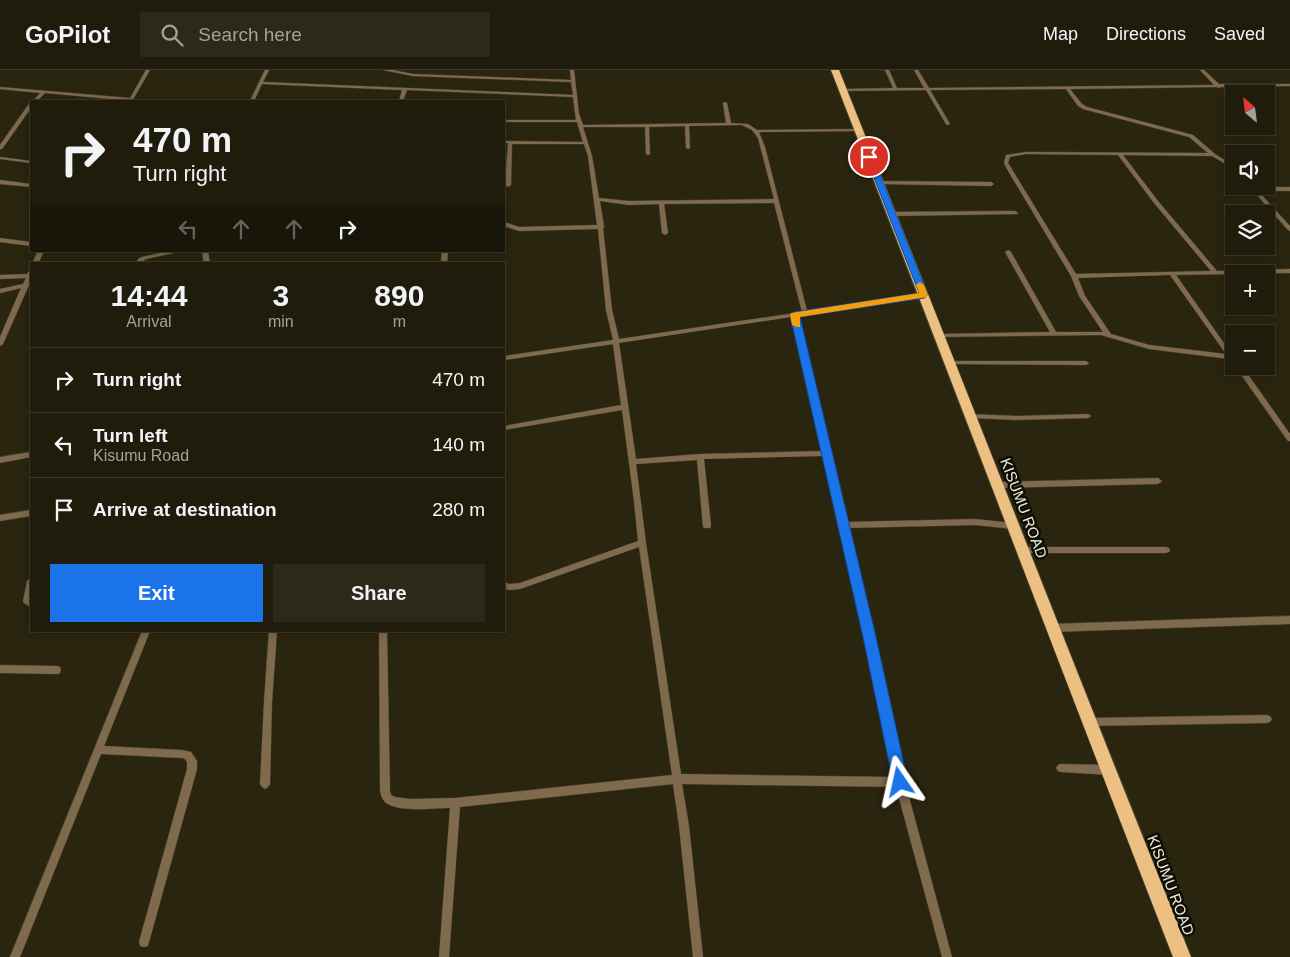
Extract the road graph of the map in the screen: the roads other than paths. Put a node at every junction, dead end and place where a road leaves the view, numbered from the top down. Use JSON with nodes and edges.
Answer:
{"nodes":[{"id":1,"x":148,"y":70,"type":"edge"},
{"id":2,"x":267,"y":70,"type":"edge"},
{"id":3,"x":385,"y":70,"type":"edge"},
{"id":4,"x":430,"y":70,"type":"edge"},
{"id":5,"x":572,"y":70,"type":"edge"},
{"id":6,"x":835,"y":70,"type":"edge"},
{"id":7,"x":887,"y":70,"type":"edge"},
{"id":8,"x":916,"y":70,"type":"edge"},
{"id":9,"x":1202,"y":70,"type":"edge"},
{"id":10,"x":427,"y":75,"type":"junction"},
{"id":11,"x":572,"y":80,"type":"junction"},
{"id":12,"x":261,"y":83,"type":"junction"},
{"id":13,"x":1290,"y":85,"type":"edge"},
{"id":14,"x":1219,"y":87,"type":"junction"},
{"id":15,"x":0,"y":88,"type":"edge"},
{"id":16,"x":405,"y":89,"type":"junction"},
{"id":17,"x":1068,"y":89,"type":"junction"},
{"id":18,"x":843,"y":90,"type":"junction"},
{"id":19,"x":896,"y":90,"type":"junction"},
{"id":20,"x":927,"y":90,"type":"junction"},
{"id":21,"x":44,"y":92,"type":"junction"},
{"id":22,"x":574,"y":96,"type":"junction"},
{"id":23,"x":36,"y":100,"type":"edge"},
{"id":24,"x":131,"y":100,"type":"edge"},
{"id":25,"x":252,"y":100,"type":"edge"},
{"id":26,"x":401,"y":100,"type":"edge"},
{"id":27,"x":725,"y":103,"type":"dead end"},
{"id":28,"x":30,"y":106,"type":"edge"},
{"id":29,"x":505,"y":121,"type":"edge"},
{"id":30,"x":580,"y":124,"type":"junction"},
{"id":31,"x":728,"y":124,"type":"junction"},
{"id":32,"x":948,"y":124,"type":"dead end"},
{"id":33,"x":647,"y":126,"type":"junction"},
{"id":34,"x":687,"y":126,"type":"junction"},
{"id":35,"x":859,"y":130,"type":"junction"},
{"id":36,"x":757,"y":131,"type":"junction"},
{"id":37,"x":507,"y":142,"type":"edge"},
{"id":38,"x":586,"y":143,"type":"junction"},
{"id":39,"x":0,"y":148,"type":"edge"},
{"id":40,"x":688,"y":148,"type":"dead end"},
{"id":41,"x":648,"y":154,"type":"dead end"},
{"id":42,"x":1119,"y":154,"type":"junction"},
{"id":43,"x":1213,"y":154,"type":"junction"},
{"id":44,"x":0,"y":158,"type":"edge"},
{"id":45,"x":30,"y":162,"type":"edge"},
{"id":46,"x":1225,"y":162,"type":"edge"},
{"id":47,"x":0,"y":182,"type":"edge"},
{"id":48,"x":880,"y":183,"type":"junction"},
{"id":49,"x":991,"y":184,"type":"dead end"},
{"id":50,"x":30,"y":186,"type":"edge"},
{"id":51,"x":508,"y":186,"type":"dead end"},
{"id":52,"x":1275,"y":189,"type":"edge"},
{"id":53,"x":1290,"y":189,"type":"edge"},
{"id":54,"x":1259,"y":195,"type":"edge"},
{"id":55,"x":597,"y":199,"type":"junction"},
{"id":56,"x":776,"y":201,"type":"junction"},
{"id":57,"x":661,"y":202,"type":"junction"},
{"id":58,"x":1014,"y":213,"type":"dead end"},
{"id":59,"x":892,"y":214,"type":"junction"},
{"id":60,"x":505,"y":224,"type":"edge"},
{"id":61,"x":601,"y":227,"type":"junction"},
{"id":62,"x":1290,"y":229,"type":"edge"},
{"id":63,"x":665,"y":232,"type":"dead end"},
{"id":64,"x":0,"y":240,"type":"edge"},
{"id":65,"x":30,"y":244,"type":"edge"},
{"id":66,"x":175,"y":252,"type":"edge"},
{"id":67,"x":1008,"y":252,"type":"dead end"},
{"id":68,"x":140,"y":262,"type":"edge"},
{"id":69,"x":1290,"y":271,"type":"edge"},
{"id":70,"x":1216,"y":273,"type":"junction"},
{"id":71,"x":30,"y":274,"type":"edge"},
{"id":72,"x":1172,"y":274,"type":"junction"},
{"id":73,"x":1074,"y":276,"type":"junction"},
{"id":74,"x":0,"y":277,"type":"edge"},
{"id":75,"x":26,"y":285,"type":"junction"},
{"id":76,"x":0,"y":291,"type":"edge"},
{"id":77,"x":924,"y":295,"type":"junction"},
{"id":78,"x":804,"y":313,"type":"junction"},
{"id":79,"x":794,"y":315,"type":"junction"},
{"id":80,"x":1054,"y":333,"type":"junction"},
{"id":81,"x":1108,"y":334,"type":"junction"},
{"id":82,"x":940,"y":336,"type":"junction"},
{"id":83,"x":616,"y":341,"type":"junction"},
{"id":84,"x":0,"y":344,"type":"edge"},
{"id":85,"x":1225,"y":349,"type":"edge"},
{"id":86,"x":505,"y":358,"type":"edge"},
{"id":87,"x":1225,"y":358,"type":"edge"},
{"id":88,"x":950,"y":363,"type":"junction"},
{"id":89,"x":1086,"y":363,"type":"dead end"},
{"id":90,"x":1244,"y":375,"type":"edge"},
{"id":91,"x":625,"y":408,"type":"junction"},
{"id":92,"x":971,"y":416,"type":"junction"},
{"id":93,"x":1088,"y":416,"type":"dead end"},
{"id":94,"x":505,"y":428,"type":"edge"},
{"id":95,"x":1290,"y":440,"type":"edge"},
{"id":96,"x":827,"y":453,"type":"junction"},
{"id":97,"x":30,"y":455,"type":"edge"},
{"id":98,"x":700,"y":457,"type":"junction"},
{"id":99,"x":0,"y":460,"type":"edge"},
{"id":100,"x":633,"y":462,"type":"junction"},
{"id":101,"x":1158,"y":481,"type":"dead end"},
{"id":102,"x":998,"y":485,"type":"junction"},
{"id":103,"x":30,"y":513,"type":"edge"},
{"id":104,"x":0,"y":518,"type":"edge"},
{"id":105,"x":844,"y":525,"type":"junction"},
{"id":106,"x":707,"y":526,"type":"dead end"},
{"id":107,"x":1013,"y":526,"type":"junction"},
{"id":108,"x":642,"y":543,"type":"junction"},
{"id":109,"x":1022,"y":550,"type":"junction"},
{"id":110,"x":1166,"y":550,"type":"dead end"},
{"id":111,"x":505,"y":585,"type":"edge"},
{"id":112,"x":30,"y":586,"type":"edge"},
{"id":113,"x":30,"y":604,"type":"edge"},
{"id":114,"x":1290,"y":620,"type":"edge"},
{"id":115,"x":1052,"y":628,"type":"junction"},
{"id":116,"x":146,"y":632,"type":"edge"},
{"id":117,"x":273,"y":632,"type":"edge"},
{"id":118,"x":383,"y":632,"type":"edge"},
{"id":119,"x":0,"y":669,"type":"edge"},
{"id":120,"x":57,"y":670,"type":"dead end"},
{"id":121,"x":1268,"y":719,"type":"dead end"},
{"id":122,"x":1089,"y":722,"type":"junction"},
{"id":123,"x":99,"y":750,"type":"junction"},
{"id":124,"x":1061,"y":768,"type":"dead end"},
{"id":125,"x":1109,"y":770,"type":"junction"},
{"id":126,"x":676,"y":779,"type":"junction"},
{"id":127,"x":900,"y":782,"type":"junction"},
{"id":128,"x":265,"y":784,"type":"dead end"},
{"id":129,"x":455,"y":803,"type":"junction"},
{"id":130,"x":144,"y":942,"type":"dead end"},
{"id":131,"x":15,"y":957,"type":"edge"},
{"id":132,"x":444,"y":957,"type":"edge"},
{"id":133,"x":698,"y":957,"type":"edge"},
{"id":134,"x":947,"y":957,"type":"edge"},
{"id":135,"x":1182,"y":957,"type":"edge"}],
"edges":[{"from":1,"to":24,"type":"street"},
{"from":2,"to":12,"type":"street"},
{"from":3,"to":10,"type":"street"},
{"from":4,"to":10,"type":"street"},
{"from":5,"to":11,"type":"street"},
{"from":6,"to":18,"type":"highway","name":"KISUMU ROAD"},
{"from":7,"to":19,"type":"street"},
{"from":8,"to":20,"type":"street"},
{"from":9,"to":14,"type":"street"},
{"from":10,"to":11,"type":"street"},
{"from":11,"to":22,"type":"street"},
{"from":12,"to":16,"type":"street"},
{"from":12,"to":25,"type":"street"},
{"from":13,"to":14,"type":"street"},
{"from":14,"to":17,"type":"street"},
{"from":15,"to":21,"type":"street"},
{"from":16,"to":22,"type":"street"},
{"from":16,"to":26,"type":"street"},
{"from":17,"to":20,"type":"street"},
{"from":17,"to":43,"type":"street"},
{"from":18,"to":19,"type":"street"},
{"from":18,"to":35,"type":"highway","name":"KISUMU ROAD"},
{"from":19,"to":20,"type":"street"},
{"from":20,"to":32,"type":"street"},
{"from":21,"to":23,"type":"street"},
{"from":21,"to":24,"type":"street"},
{"from":22,"to":30,"type":"street"},
{"from":27,"to":31,"type":"street"},
{"from":28,"to":39,"type":"street"},
{"from":29,"to":30,"type":"street"},
{"from":30,"to":33,"type":"street"},
{"from":30,"to":38,"type":"street"},
{"from":31,"to":34,"type":"street"},
{"from":31,"to":36,"type":"street"},
{"from":33,"to":34,"type":"street"},
{"from":33,"to":41,"type":"street"},
{"from":34,"to":40,"type":"street"},
{"from":35,"to":36,"type":"street"},
{"from":35,"to":48,"type":"highway","name":"KISUMU ROAD"},
{"from":36,"to":56,"type":"street"},
{"from":37,"to":38,"type":"street"},
{"from":37,"to":51,"type":"street"},
{"from":38,"to":55,"type":"street"},
{"from":42,"to":43,"type":"street"},
{"from":42,"to":70,"type":"street"},
{"from":42,"to":73,"type":"street"},
{"from":43,"to":46,"type":"street"},
{"from":44,"to":45,"type":"street"},
{"from":47,"to":50,"type":"street"},
{"from":48,"to":49,"type":"street"},
{"from":48,"to":59,"type":"highway","name":"KISUMU ROAD"},
{"from":52,"to":53,"type":"street"},
{"from":54,"to":62,"type":"street"},
{"from":55,"to":57,"type":"street"},
{"from":55,"to":61,"type":"street"},
{"from":56,"to":57,"type":"street"},
{"from":56,"to":78,"type":"street"},
{"from":57,"to":63,"type":"street"},
{"from":58,"to":59,"type":"street"},
{"from":59,"to":77,"type":"highway","name":"KISUMU ROAD"},
{"from":60,"to":61,"type":"street"},
{"from":61,"to":83,"type":"street"},
{"from":64,"to":65,"type":"street"},
{"from":66,"to":68,"type":"street"},
{"from":67,"to":80,"type":"street"},
{"from":69,"to":70,"type":"street"},
{"from":70,"to":72,"type":"street"},
{"from":71,"to":74,"type":"street"},
{"from":71,"to":75,"type":"street"},
{"from":72,"to":73,"type":"street"},
{"from":72,"to":85,"type":"street"},
{"from":73,"to":81,"type":"street"},
{"from":75,"to":76,"type":"street"},
{"from":75,"to":84,"type":"street"},
{"from":77,"to":78,"type":"street"},
{"from":77,"to":82,"type":"highway","name":"KISUMU ROAD"},
{"from":78,"to":79,"type":"street"},
{"from":79,"to":83,"type":"street"},
{"from":79,"to":96,"type":"street"},
{"from":80,"to":81,"type":"street"},
{"from":80,"to":82,"type":"street"},
{"from":81,"to":87,"type":"street"},
{"from":82,"to":88,"type":"highway","name":"KISUMU ROAD"},
{"from":83,"to":86,"type":"street"},
{"from":83,"to":91,"type":"street"},
{"from":88,"to":89,"type":"street"},
{"from":88,"to":92,"type":"highway","name":"KISUMU ROAD"},
{"from":90,"to":95,"type":"street"},
{"from":91,"to":94,"type":"street"},
{"from":91,"to":100,"type":"street"},
{"from":92,"to":93,"type":"street"},
{"from":92,"to":102,"type":"highway","name":"KISUMU ROAD"},
{"from":96,"to":98,"type":"street"},
{"from":96,"to":105,"type":"street"},
{"from":97,"to":99,"type":"street"},
{"from":98,"to":100,"type":"street"},
{"from":98,"to":106,"type":"street"},
{"from":100,"to":108,"type":"street"},
{"from":101,"to":102,"type":"street"},
{"from":102,"to":107,"type":"highway","name":"KISUMU ROAD"},
{"from":103,"to":104,"type":"street"},
{"from":105,"to":107,"type":"street"},
{"from":105,"to":127,"type":"street"},
{"from":107,"to":109,"type":"highway","name":"KISUMU ROAD"},
{"from":108,"to":111,"type":"street"},
{"from":108,"to":126,"type":"street"},
{"from":109,"to":110,"type":"street"},
{"from":109,"to":115,"type":"highway","name":"KISUMU ROAD"},
{"from":112,"to":113,"type":"street"},
{"from":114,"to":115,"type":"street"},
{"from":115,"to":122,"type":"highway","name":"KISUMU ROAD"},
{"from":116,"to":123,"type":"street"},
{"from":117,"to":128,"type":"street"},
{"from":118,"to":129,"type":"street"},
{"from":119,"to":120,"type":"street"},
{"from":121,"to":122,"type":"street"},
{"from":122,"to":125,"type":"highway","name":"KISUMU ROAD"},
{"from":123,"to":130,"type":"street"},
{"from":123,"to":131,"type":"street"},
{"from":124,"to":125,"type":"street"},
{"from":125,"to":135,"type":"highway","name":"KISUMU ROAD"},
{"from":126,"to":127,"type":"street"},
{"from":126,"to":129,"type":"street"},
{"from":126,"to":133,"type":"street"},
{"from":127,"to":134,"type":"street"},
{"from":129,"to":132,"type":"street"}]}
